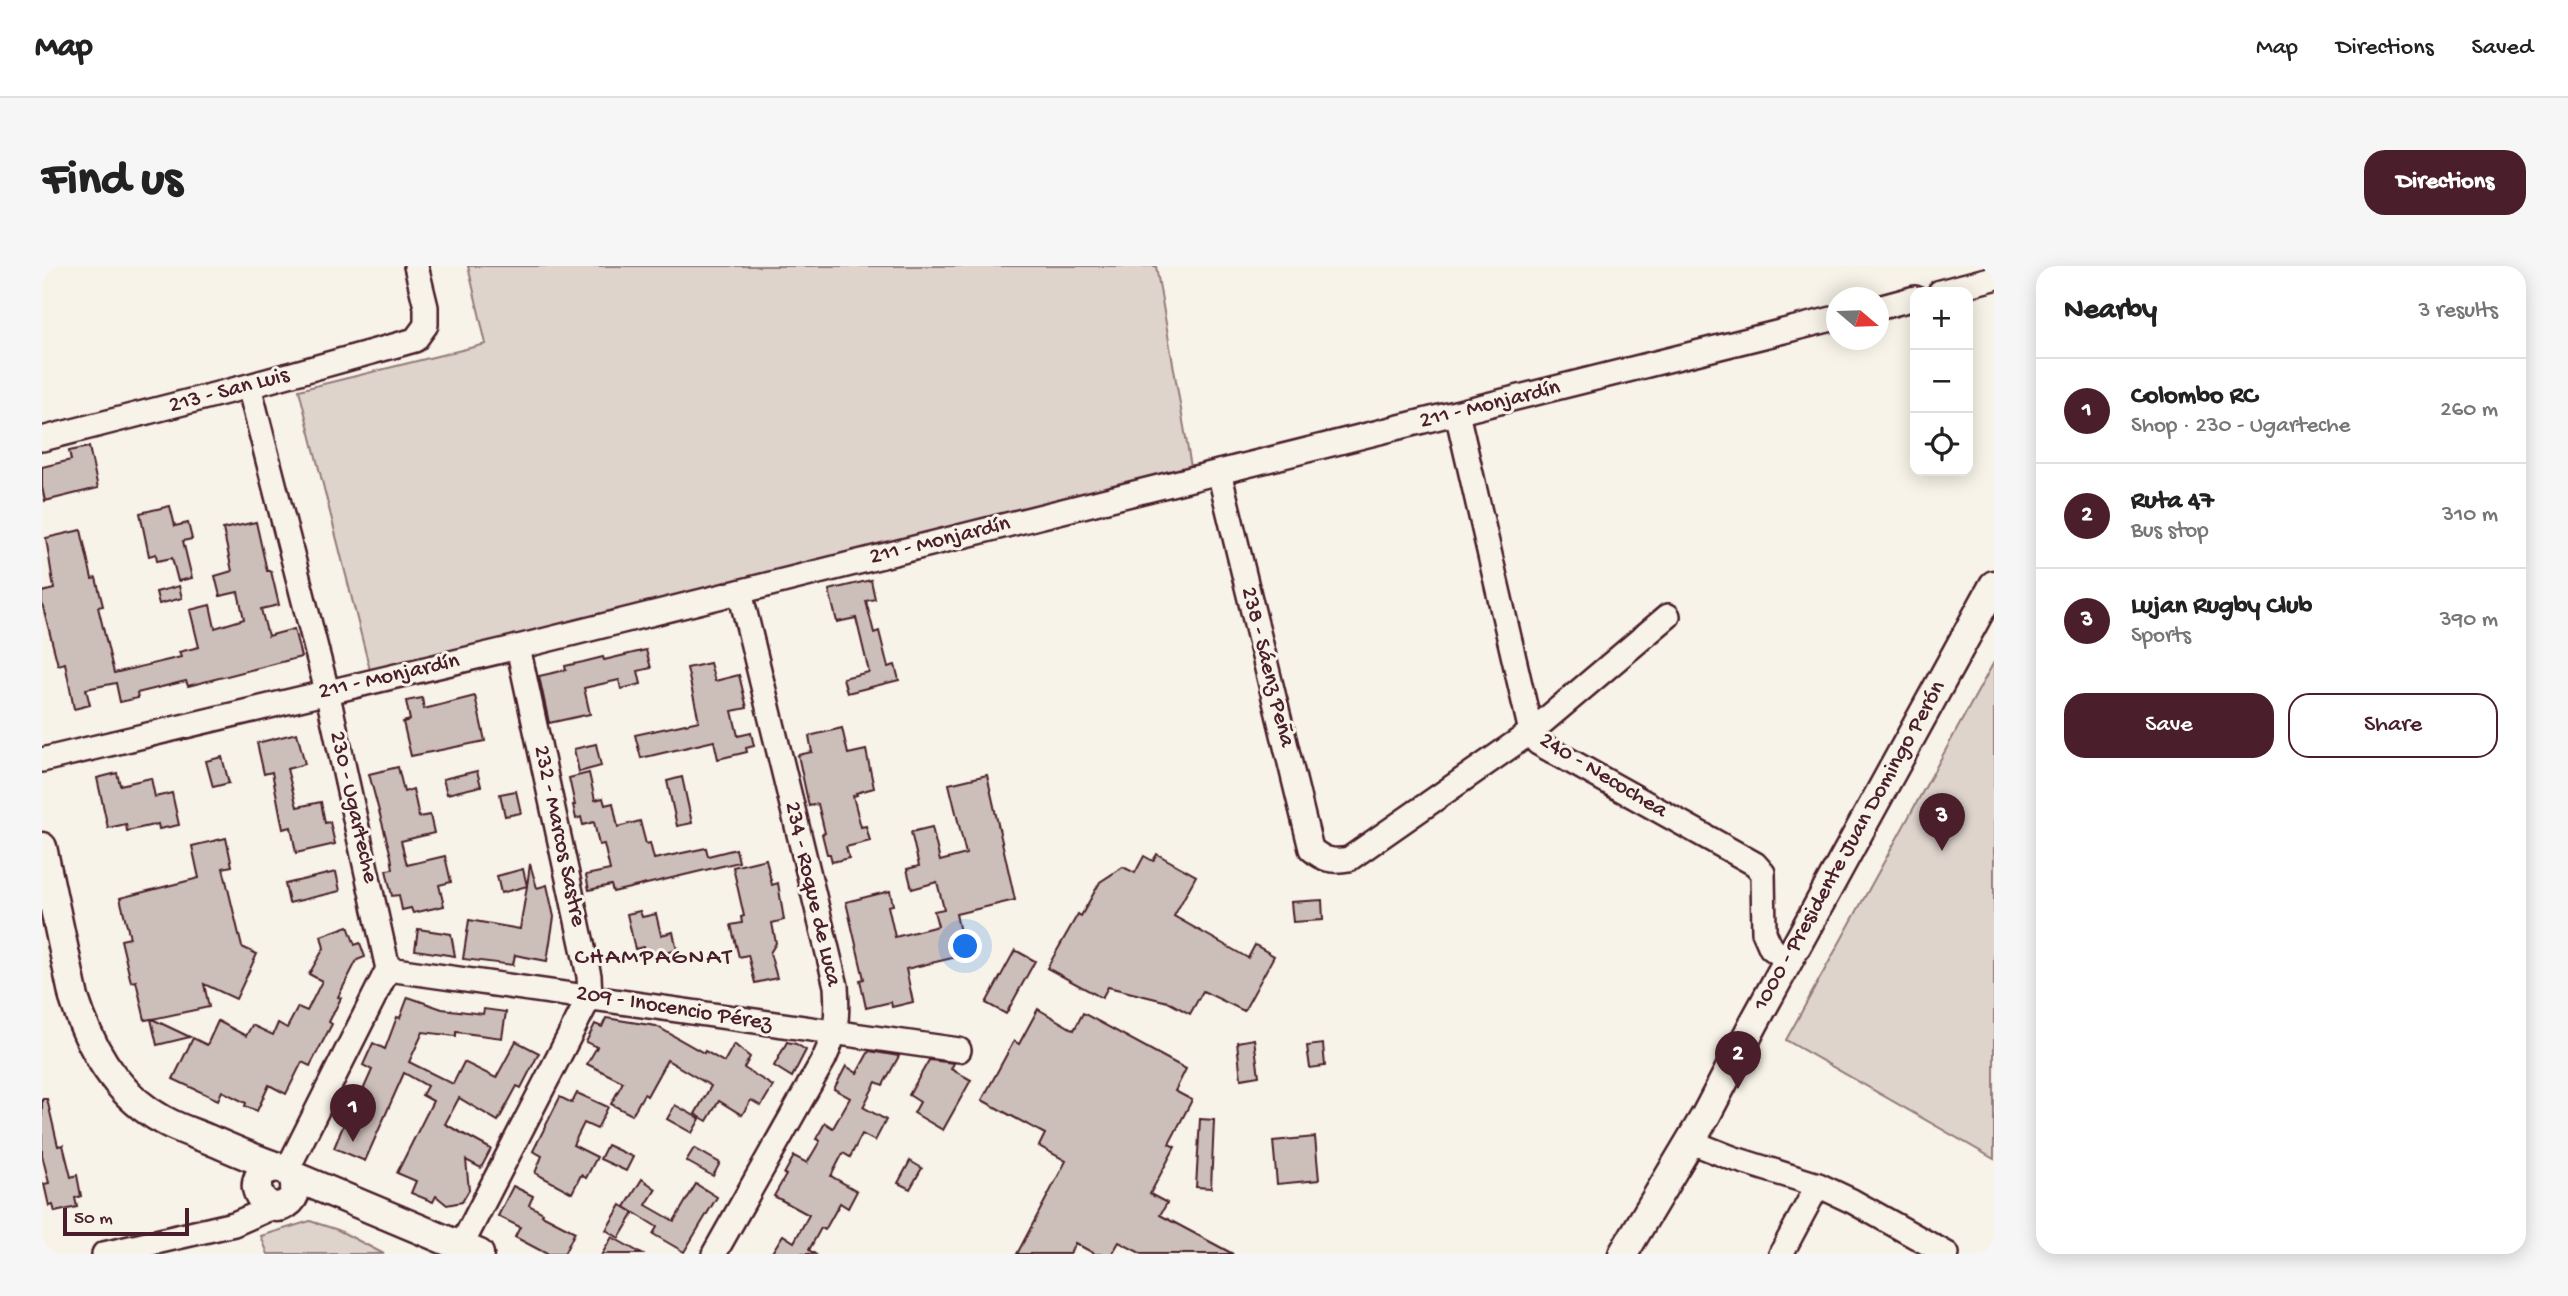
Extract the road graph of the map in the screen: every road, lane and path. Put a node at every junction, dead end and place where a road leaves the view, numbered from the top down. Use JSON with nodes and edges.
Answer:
{"nodes":[{"id":1,"x":416,"y":266,"type":"edge"},
{"id":2,"x":1994,"y":278,"type":"edge"},
{"id":3,"x":1959,"y":287,"type":"edge"},
{"id":4,"x":1910,"y":299,"type":"edge"},
{"id":5,"x":1889,"y":305,"type":"edge"},
{"id":6,"x":1826,"y":321,"type":"edge"},
{"id":7,"x":249,"y":386,"type":"junction"},
{"id":8,"x":1457,"y":413,"type":"junction"},
{"id":9,"x":42,"y":439,"type":"edge"},
{"id":10,"x":1219,"y":472,"type":"junction"},
{"id":11,"x":1994,"y":585,"type":"edge"},
{"id":12,"x":740,"y":592,"type":"junction"},
{"id":13,"x":1668,"y":616,"type":"dead end"},
{"id":14,"x":518,"y":647,"type":"junction"},
{"id":15,"x":327,"y":691,"type":"junction"},
{"id":16,"x":1531,"y":732,"type":"junction"},
{"id":17,"x":42,"y":760,"type":"edge"},
{"id":18,"x":42,"y":848,"type":"edge"},
{"id":19,"x":1788,"y":961,"type":"junction"},
{"id":20,"x":388,"y":969,"type":"junction"},
{"id":21,"x":590,"y":996,"type":"junction"},
{"id":22,"x":835,"y":1034,"type":"junction"},
{"id":23,"x":959,"y":1050,"type":"dead end"},
{"id":24,"x":1689,"y":1141,"type":"junction"},
{"id":25,"x":1818,"y":1185,"type":"junction"},
{"id":26,"x":276,"y":1186,"type":"junction"},
{"id":27,"x":470,"y":1250,"type":"edge"},
{"id":28,"x":104,"y":1254,"type":"edge"},
{"id":29,"x":714,"y":1254,"type":"edge"},
{"id":30,"x":1623,"y":1254,"type":"edge"},
{"id":31,"x":1781,"y":1254,"type":"edge"},
{"id":32,"x":1947,"y":1254,"type":"edge"}],
"edges":[{"from":1,"to":7,"type":"street","name":"213 - San Luis"},
{"from":2,"to":3,"type":"street"},
{"from":4,"to":5,"type":"street"},
{"from":6,"to":8,"type":"street","name":"211 - Monjardín"},
{"from":7,"to":9,"type":"street","name":"213 - San Luis"},
{"from":7,"to":15,"type":"street","name":"230 - Ugarteche"},
{"from":8,"to":10,"type":"street","name":"211 - Monjardín"},
{"from":8,"to":16,"type":"street","name":"240 - Necochea"},
{"from":10,"to":12,"type":"street","name":"211 - Monjardín"},
{"from":10,"to":16,"type":"street","name":"238 - Sáenz Peña"},
{"from":11,"to":19,"type":"main road","name":"1000 - Presidente Juan Domingo Perón"},
{"from":12,"to":14,"type":"street","name":"211 - Monjardín"},
{"from":12,"to":22,"type":"street","name":"234 - Roque de Luca"},
{"from":13,"to":16,"type":"street"},
{"from":14,"to":15,"type":"street","name":"211 - Monjardín"},
{"from":14,"to":21,"type":"street","name":"232 - Marcos Sastre"},
{"from":15,"to":17,"type":"street","name":"211 - Monjardín"},
{"from":15,"to":20,"type":"street","name":"230 - Ugarteche"},
{"from":16,"to":19,"type":"street","name":"240 - Necochea"},
{"from":18,"to":26,"type":"main road"},
{"from":19,"to":24,"type":"main road","name":"1000 - Presidente Juan Domingo Perón"},
{"from":20,"to":21,"type":"street","name":"209 - Inocencio Pérez"},
{"from":20,"to":26,"type":"street"},
{"from":21,"to":22,"type":"street","name":"209 - Inocencio Pérez"},
{"from":21,"to":27,"type":"street"},
{"from":22,"to":23,"type":"street","name":"209 - Inocencio Pérez"},
{"from":22,"to":29,"type":"street","name":"234 - Roque de Luca"},
{"from":24,"to":25,"type":"street"},
{"from":24,"to":30,"type":"main road","name":"1000 - Presidente Juan Domingo Perón"},
{"from":25,"to":31,"type":"street"},
{"from":25,"to":32,"type":"street"},
{"from":26,"to":27,"type":"main road"},
{"from":26,"to":28,"type":"street"}]}
